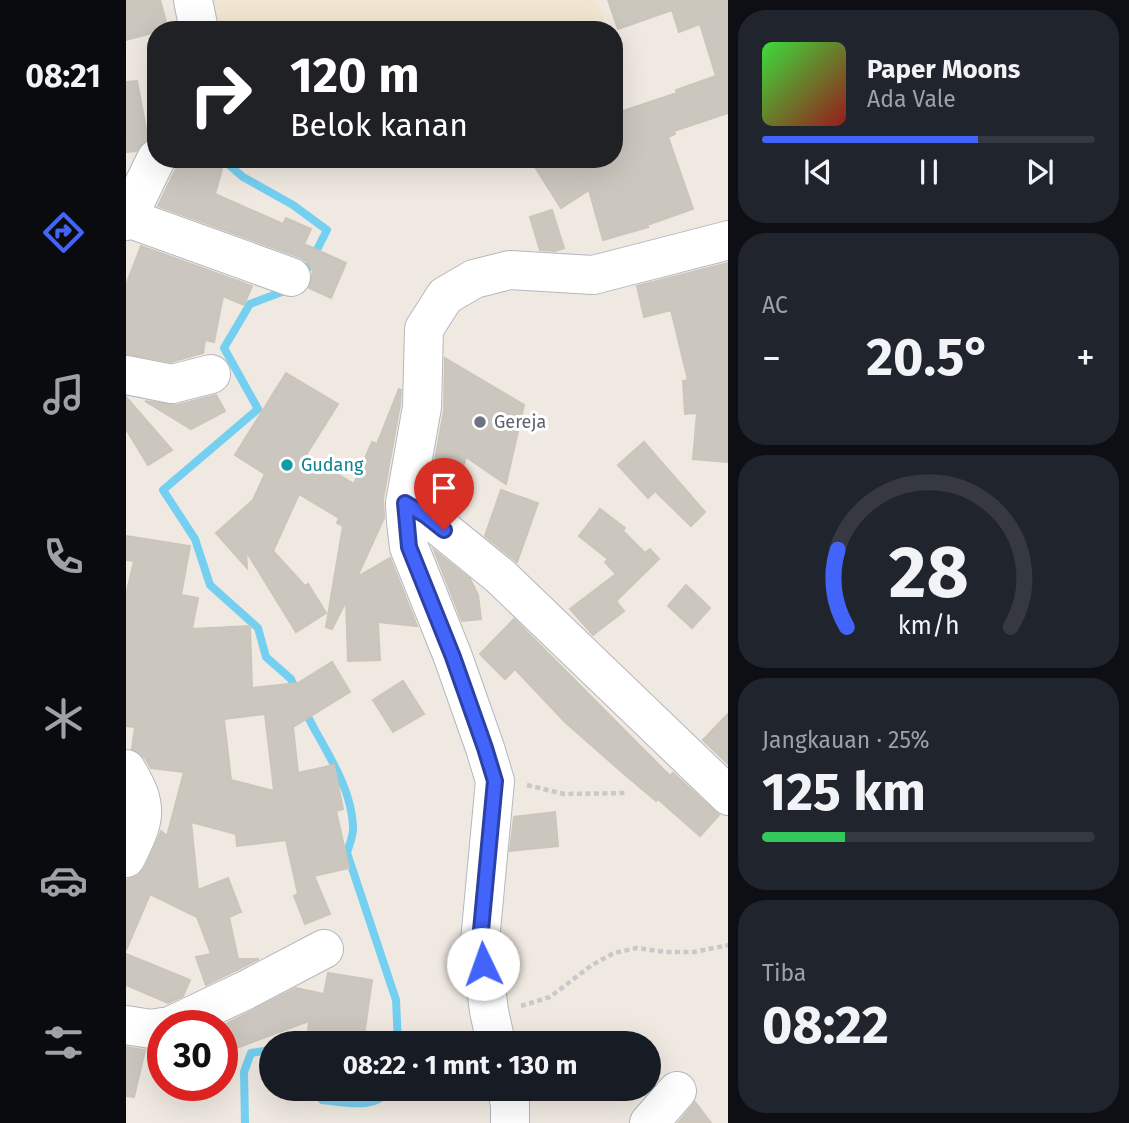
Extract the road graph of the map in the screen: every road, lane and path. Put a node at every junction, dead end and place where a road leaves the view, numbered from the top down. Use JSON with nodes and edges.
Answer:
{"nodes":[{"id":1,"x":193,"y":0,"type":"edge"},
{"id":2,"x":198,"y":21,"type":"edge"},
{"id":3,"x":152,"y":168,"type":"edge"},
{"id":4,"x":127,"y":219,"type":"edge"},
{"id":5,"x":728,"y":240,"type":"edge"},
{"id":6,"x":291,"y":276,"type":"dead end"},
{"id":7,"x":211,"y":374,"type":"dead end"},
{"id":8,"x":126,"y":375,"type":"edge"},
{"id":9,"x":405,"y":503,"type":"junction"},
{"id":10,"x":126,"y":769,"type":"edge"},
{"id":11,"x":495,"y":781,"type":"junction"},
{"id":12,"x":627,"y":793,"type":"dead end"},
{"id":13,"x":728,"y":796,"type":"edge"},
{"id":14,"x":126,"y":858,"type":"edge"},
{"id":15,"x":728,"y":944,"type":"edge"},
{"id":16,"x":324,"y":950,"type":"dead end"},
{"id":17,"x":204,"y":1010,"type":"edge"},
{"id":18,"x":126,"y":1025,"type":"edge"},
{"id":19,"x":492,"y":1027,"type":"edge"},
{"id":20,"x":147,"y":1028,"type":"edge"},
{"id":21,"x":677,"y":1091,"type":"dead end"},
{"id":22,"x":509,"y":1101,"type":"edge"},
{"id":23,"x":510,"y":1123,"type":"edge"},
{"id":24,"x":649,"y":1123,"type":"edge"}],
"edges":[{"from":1,"to":2,"type":"street"},
{"from":3,"to":4,"type":"street"},
{"from":4,"to":6,"type":"street"},
{"from":5,"to":9,"type":"street"},
{"from":7,"to":8,"type":"street"},
{"from":9,"to":11,"type":"street"},
{"from":9,"to":13,"type":"street"},
{"from":10,"to":14,"type":"street"},
{"from":11,"to":12,"type":"path"},
{"from":11,"to":19,"type":"street"},
{"from":15,"to":19,"type":"path"},
{"from":16,"to":17,"type":"street"},
{"from":18,"to":20,"type":"street"},
{"from":21,"to":24,"type":"street"},
{"from":22,"to":23,"type":"street"}]}
